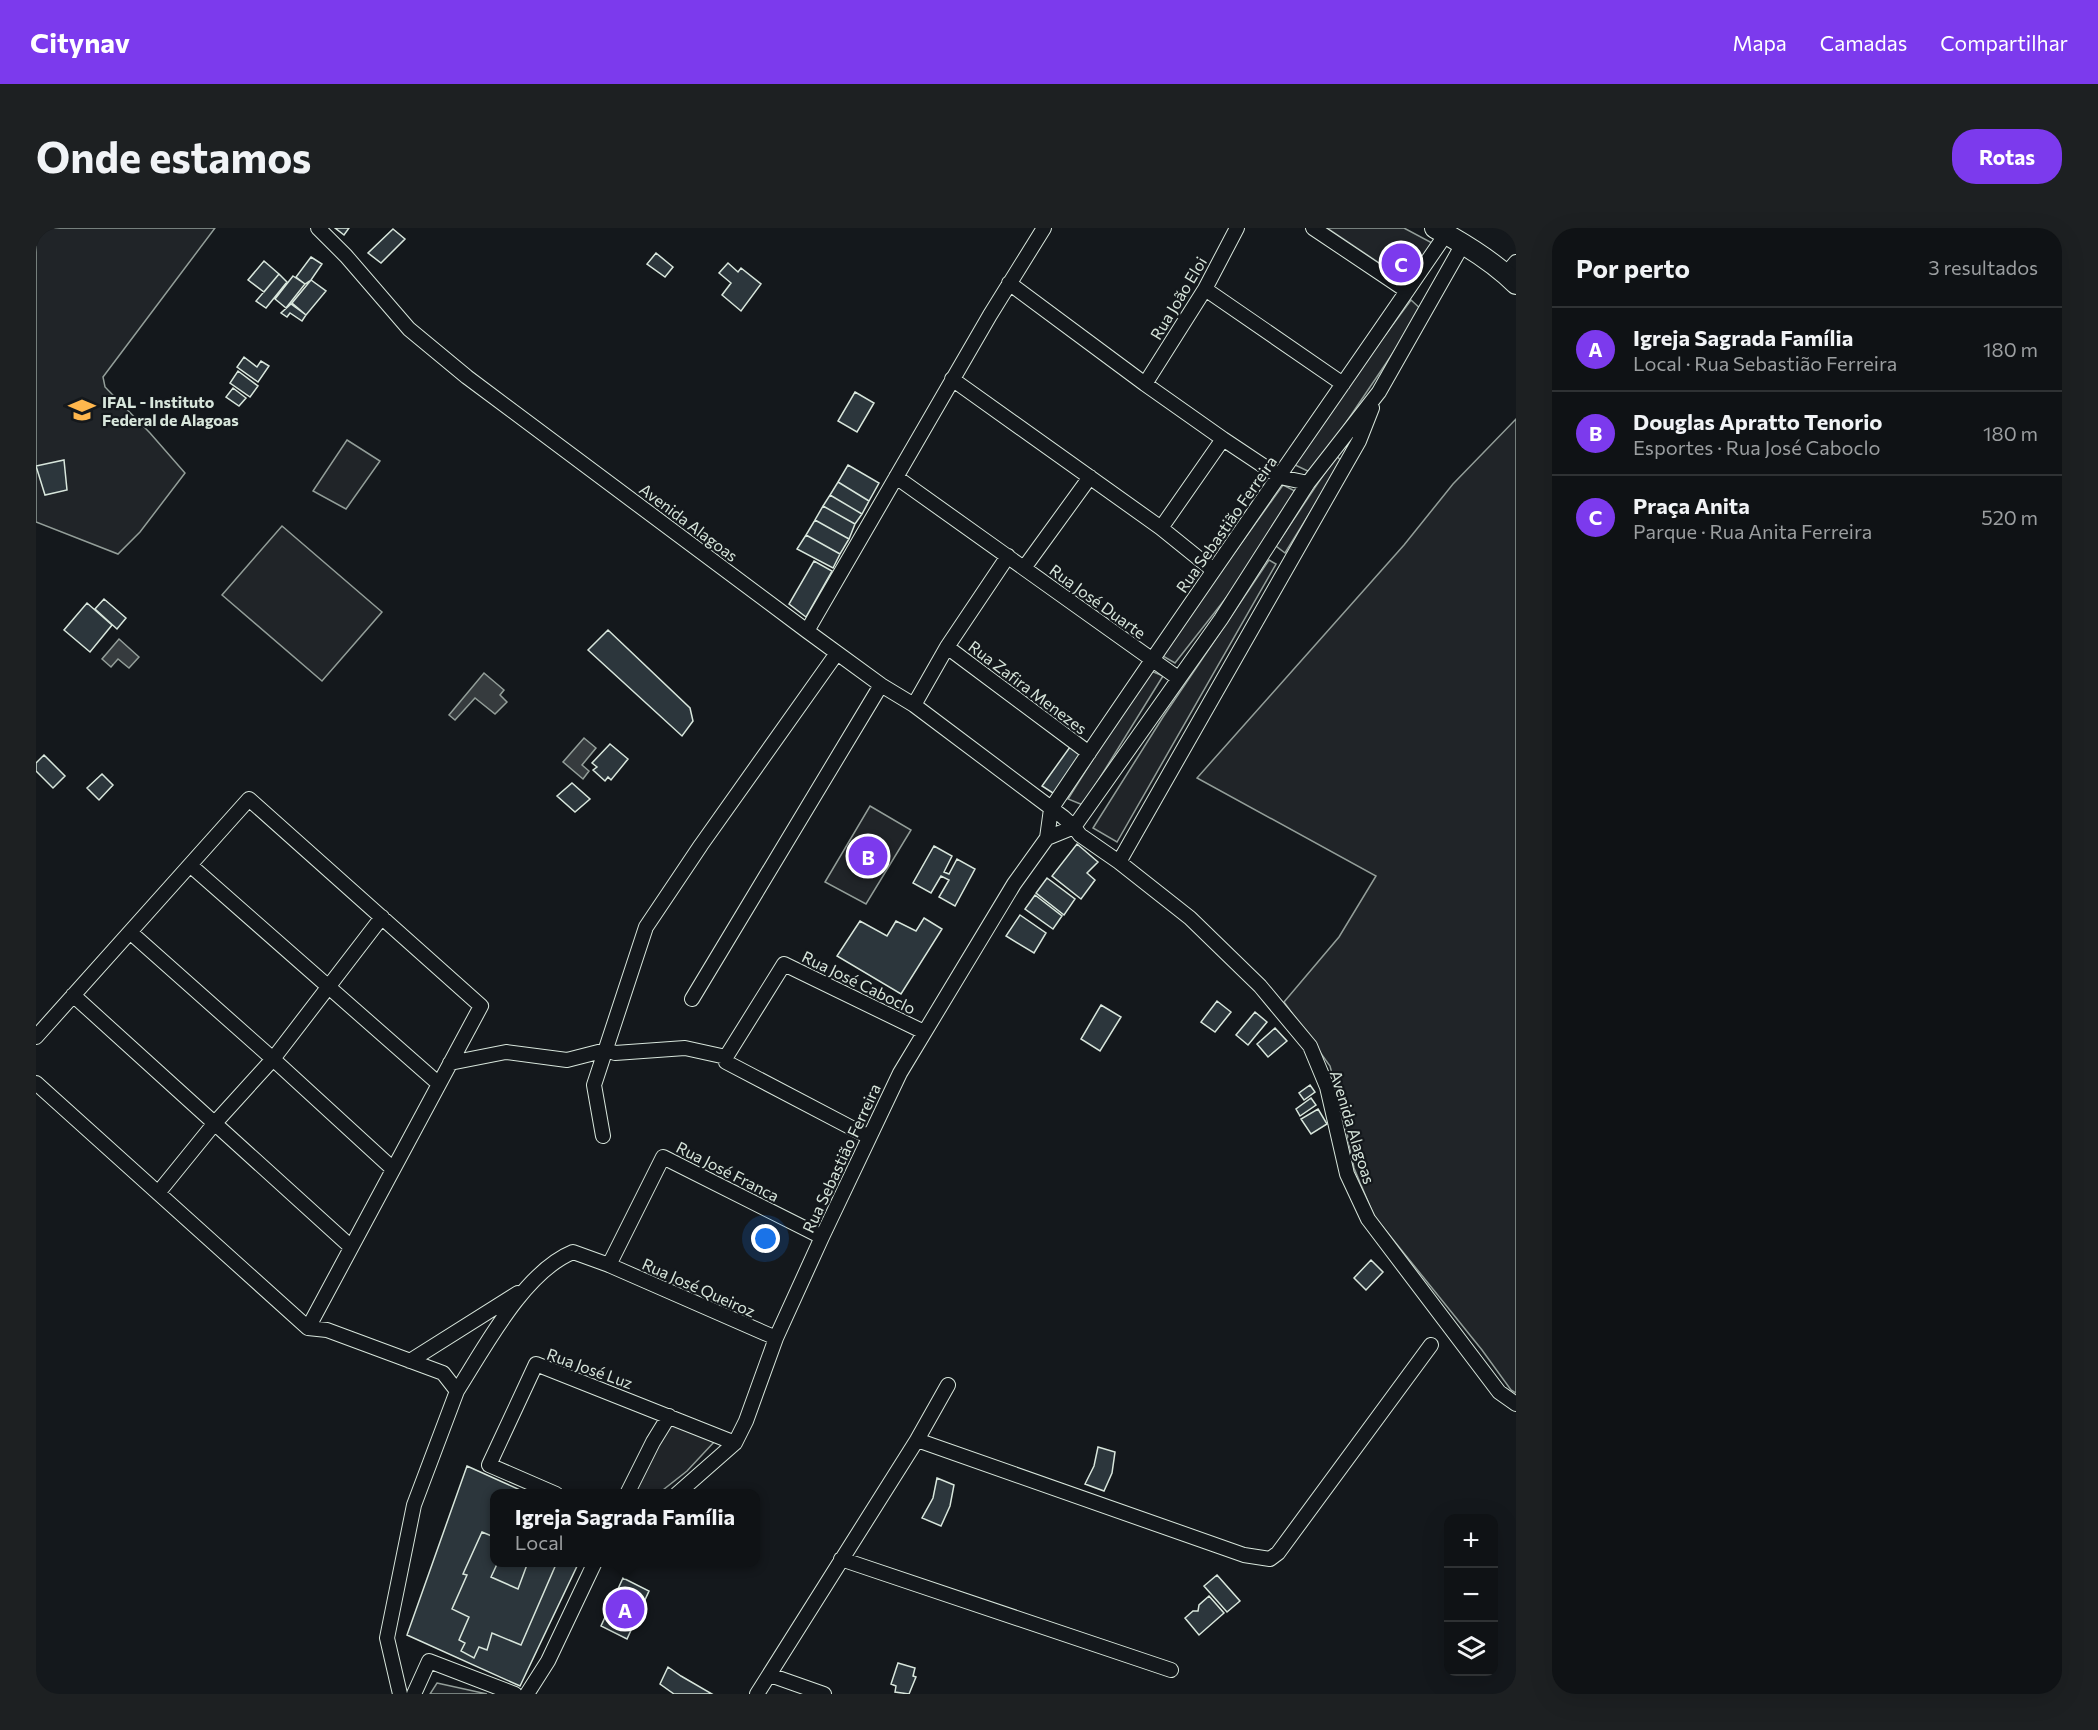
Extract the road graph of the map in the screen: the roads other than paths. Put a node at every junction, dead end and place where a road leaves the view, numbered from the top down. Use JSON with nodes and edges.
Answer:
{"nodes":[{"id":1,"x":318,"y":228,"type":"edge"},
{"id":2,"x":1044,"y":228,"type":"edge"},
{"id":3,"x":1237,"y":228,"type":"edge"},
{"id":4,"x":1313,"y":228,"type":"edge"},
{"id":5,"x":1441,"y":231,"type":"edge"},
{"id":6,"x":1463,"y":244,"type":"junction"},
{"id":7,"x":1513,"y":273,"type":"edge"},
{"id":8,"x":1010,"y":283,"type":"junction"},
{"id":9,"x":1205,"y":289,"type":"junction"},
{"id":10,"x":1407,"y":291,"type":"junction"},
{"id":11,"x":952,"y":379,"type":"junction"},
{"id":12,"x":1145,"y":384,"type":"junction"},
{"id":13,"x":1342,"y":384,"type":"junction"},
{"id":14,"x":1379,"y":392,"type":"junction"},
{"id":15,"x":1223,"y":439,"type":"junction"},
{"id":16,"x":896,"y":477,"type":"junction"},
{"id":17,"x":1090,"y":477,"type":"junction"},
{"id":18,"x":1280,"y":477,"type":"junction"},
{"id":19,"x":1308,"y":483,"type":"junction"},
{"id":20,"x":1161,"y":528,"type":"junction"},
{"id":21,"x":1265,"y":551,"type":"junction"},
{"id":22,"x":1008,"y":556,"type":"junction"},
{"id":23,"x":1289,"y":564,"type":"junction"},
{"id":24,"x":1024,"y":568,"type":"junction"},
{"id":25,"x":1213,"y":570,"type":"junction"},
{"id":26,"x":807,"y":631,"type":"junction"},
{"id":27,"x":947,"y":647,"type":"junction"},
{"id":28,"x":837,"y":653,"type":"junction"},
{"id":29,"x":1152,"y":660,"type":"junction"},
{"id":30,"x":1178,"y":678,"type":"junction"},
{"id":31,"x":881,"y":685,"type":"junction"},
{"id":32,"x":914,"y":705,"type":"junction"},
{"id":33,"x":1089,"y":753,"type":"junction"},
{"id":34,"x":1057,"y":813,"type":"junction"},
{"id":35,"x":1077,"y":831,"type":"junction"},
{"id":36,"x":1047,"y":838,"type":"junction"},
{"id":37,"x":1119,"y":862,"type":"junction"},
{"id":38,"x":190,"y":865,"type":"junction"},
{"id":39,"x":382,"y":917,"type":"junction"},
{"id":40,"x":130,"y":932,"type":"junction"},
{"id":41,"x":330,"y":986,"type":"junction"},
{"id":42,"x":73,"y":995,"type":"junction"},
{"id":43,"x":692,"y":999,"type":"dead end"},
{"id":44,"x":924,"y":1032,"type":"junction"},
{"id":45,"x":36,"y":1037,"type":"edge"},
{"id":46,"x":606,"y":1050,"type":"junction"},
{"id":47,"x":273,"y":1059,"type":"junction"},
{"id":48,"x":726,"y":1059,"type":"junction"},
{"id":49,"x":450,"y":1063,"type":"junction"},
{"id":50,"x":36,"y":1083,"type":"edge"},
{"id":51,"x":440,"y":1084,"type":"junction"},
{"id":52,"x":214,"y":1124,"type":"junction"},
{"id":53,"x":603,"y":1136,"type":"dead end"},
{"id":54,"x":869,"y":1137,"type":"junction"},
{"id":55,"x":393,"y":1169,"type":"junction"},
{"id":56,"x":158,"y":1192,"type":"junction"},
{"id":57,"x":822,"y":1237,"type":"junction"},
{"id":58,"x":351,"y":1247,"type":"junction"},
{"id":59,"x":609,"y":1265,"type":"junction"},
{"id":60,"x":523,"y":1291,"type":"junction"},
{"id":61,"x":308,"y":1328,"type":"junction"},
{"id":62,"x":776,"y":1338,"type":"junction"},
{"id":63,"x":1431,"y":1345,"type":"dead end"},
{"id":64,"x":410,"y":1361,"type":"junction"},
{"id":65,"x":948,"y":1385,"type":"dead end"},
{"id":66,"x":457,"y":1391,"type":"junction"},
{"id":67,"x":1516,"y":1404,"type":"edge"},
{"id":68,"x":669,"y":1416,"type":"junction"},
{"id":69,"x":917,"y":1440,"type":"junction"},
{"id":70,"x":735,"y":1443,"type":"junction"},
{"id":71,"x":544,"y":1489,"type":"edge"},
{"id":72,"x":630,"y":1489,"type":"edge"},
{"id":73,"x":683,"y":1489,"type":"edge"},
{"id":74,"x":841,"y":1559,"type":"junction"},
{"id":75,"x":592,"y":1567,"type":"edge"},
{"id":76,"x":1171,"y":1670,"type":"dead end"},
{"id":77,"x":770,"y":1675,"type":"junction"},
{"id":78,"x":400,"y":1694,"type":"edge"},
{"id":79,"x":414,"y":1694,"type":"edge"},
{"id":80,"x":515,"y":1694,"type":"edge"},
{"id":81,"x":527,"y":1694,"type":"edge"},
{"id":82,"x":757,"y":1694,"type":"edge"},
{"id":83,"x":824,"y":1694,"type":"edge"}],
"edges":[{"from":1,"to":26,"type":"street","name":"Avenida Alagoas"},
{"from":2,"to":8,"type":"street"},
{"from":3,"to":9,"type":"street","name":"Rua João Eloi"},
{"from":4,"to":10,"type":"street"},
{"from":5,"to":6,"type":"main road"},
{"from":5,"to":10,"type":"street","name":"Rua Sebastião Ferreira"},
{"from":6,"to":7,"type":"main road"},
{"from":6,"to":14,"type":"street"},
{"from":8,"to":11,"type":"street"},
{"from":8,"to":12,"type":"street"},
{"from":9,"to":12,"type":"street","name":"Rua João Eloi"},
{"from":9,"to":13,"type":"street"},
{"from":10,"to":13,"type":"street","name":"Rua Sebastião Ferreira"},
{"from":11,"to":16,"type":"street"},
{"from":11,"to":17,"type":"street"},
{"from":12,"to":15,"type":"street"},
{"from":13,"to":18,"type":"street","name":"Rua Sebastião Ferreira"},
{"from":14,"to":19,"type":"street"},
{"from":14,"to":23,"type":"street"},
{"from":15,"to":18,"type":"street"},
{"from":15,"to":20,"type":"street"},
{"from":16,"to":22,"type":"street","name":"Rua José Duarte"},
{"from":16,"to":26,"type":"street"},
{"from":17,"to":20,"type":"street"},
{"from":17,"to":24,"type":"street"},
{"from":18,"to":19,"type":"street"},
{"from":18,"to":25,"type":"street","name":"Rua Sebastião Ferreira"},
{"from":19,"to":21,"type":"street"},
{"from":20,"to":25,"type":"street"},
{"from":21,"to":23,"type":"street"},
{"from":21,"to":30,"type":"street"},
{"from":22,"to":24,"type":"street","name":"Rua José Duarte"},
{"from":22,"to":27,"type":"street"},
{"from":23,"to":37,"type":"street"},
{"from":24,"to":29,"type":"street","name":"Rua José Duarte"},
{"from":25,"to":29,"type":"street","name":"Rua Sebastião Ferreira"},
{"from":26,"to":28,"type":"street","name":"Avenida Alagoas"},
{"from":27,"to":32,"type":"street"},
{"from":27,"to":33,"type":"street","name":"Rua Zafira Menezes"},
{"from":28,"to":31,"type":"street","name":"Avenida Alagoas"},
{"from":28,"to":46,"type":"street"},
{"from":29,"to":30,"type":"street","name":"Rua José Duarte"},
{"from":29,"to":33,"type":"street","name":"Rua Sebastião Ferreira"},
{"from":30,"to":35,"type":"street"},
{"from":31,"to":32,"type":"street","name":"Avenida Alagoas"},
{"from":31,"to":43,"type":"street"},
{"from":32,"to":34,"type":"street","name":"Avenida Alagoas"},
{"from":33,"to":34,"type":"street","name":"Rua Sebastião Ferreira"},
{"from":34,"to":35,"type":"street","name":"Avenida Alagoas"},
{"from":34,"to":36,"type":"street","name":"Rua Sebastião Ferreira"},
{"from":35,"to":36,"type":"street"},
{"from":35,"to":37,"type":"street","name":"Avenida Alagoas"},
{"from":36,"to":44,"type":"street","name":"Rua Sebastião Ferreira"},
{"from":37,"to":67,"type":"street","name":"Avenida Alagoas"},
{"from":38,"to":39,"type":"street"},
{"from":38,"to":40,"type":"street"},
{"from":38,"to":41,"type":"street"},
{"from":39,"to":41,"type":"street"},
{"from":39,"to":49,"type":"street"},
{"from":40,"to":42,"type":"street"},
{"from":40,"to":47,"type":"street"},
{"from":41,"to":47,"type":"street"},
{"from":41,"to":51,"type":"street"},
{"from":42,"to":45,"type":"street"},
{"from":42,"to":52,"type":"street"},
{"from":44,"to":48,"type":"street","name":"Rua José Caboclo"},
{"from":44,"to":54,"type":"street","name":"Rua Sebastião Ferreira"},
{"from":46,"to":48,"type":"street"},
{"from":46,"to":49,"type":"street"},
{"from":46,"to":53,"type":"street"},
{"from":47,"to":52,"type":"street"},
{"from":47,"to":55,"type":"street"},
{"from":48,"to":54,"type":"street"},
{"from":49,"to":51,"type":"street"},
{"from":50,"to":56,"type":"street"},
{"from":51,"to":55,"type":"street"},
{"from":52,"to":56,"type":"street"},
{"from":52,"to":58,"type":"street"},
{"from":54,"to":57,"type":"street","name":"Rua Sebastião Ferreira"},
{"from":55,"to":58,"type":"street"},
{"from":56,"to":61,"type":"street"},
{"from":57,"to":59,"type":"street","name":"Rua José Franca"},
{"from":57,"to":62,"type":"street","name":"Rua Sebastião Ferreira"},
{"from":58,"to":61,"type":"street"},
{"from":59,"to":60,"type":"street","name":"Rua José Queiroz"},
{"from":59,"to":62,"type":"street","name":"Rua José Queiroz"},
{"from":60,"to":64,"type":"street"},
{"from":60,"to":66,"type":"street"},
{"from":61,"to":64,"type":"street"},
{"from":62,"to":70,"type":"street","name":"Rua Sebastião Ferreira"},
{"from":63,"to":69,"type":"street"},
{"from":64,"to":66,"type":"street"},
{"from":65,"to":69,"type":"street"},
{"from":66,"to":78,"type":"street"},
{"from":68,"to":70,"type":"street","name":"Rua José Luz"},
{"from":68,"to":71,"type":"street","name":"Rua José Luz"},
{"from":68,"to":72,"type":"street"},
{"from":69,"to":74,"type":"street"},
{"from":70,"to":73,"type":"street","name":"Rua Sebastião Ferreira"},
{"from":74,"to":76,"type":"street"},
{"from":74,"to":77,"type":"street"},
{"from":75,"to":81,"type":"street"},
{"from":77,"to":82,"type":"street"},
{"from":77,"to":83,"type":"street"},
{"from":79,"to":80,"type":"street"}]}
